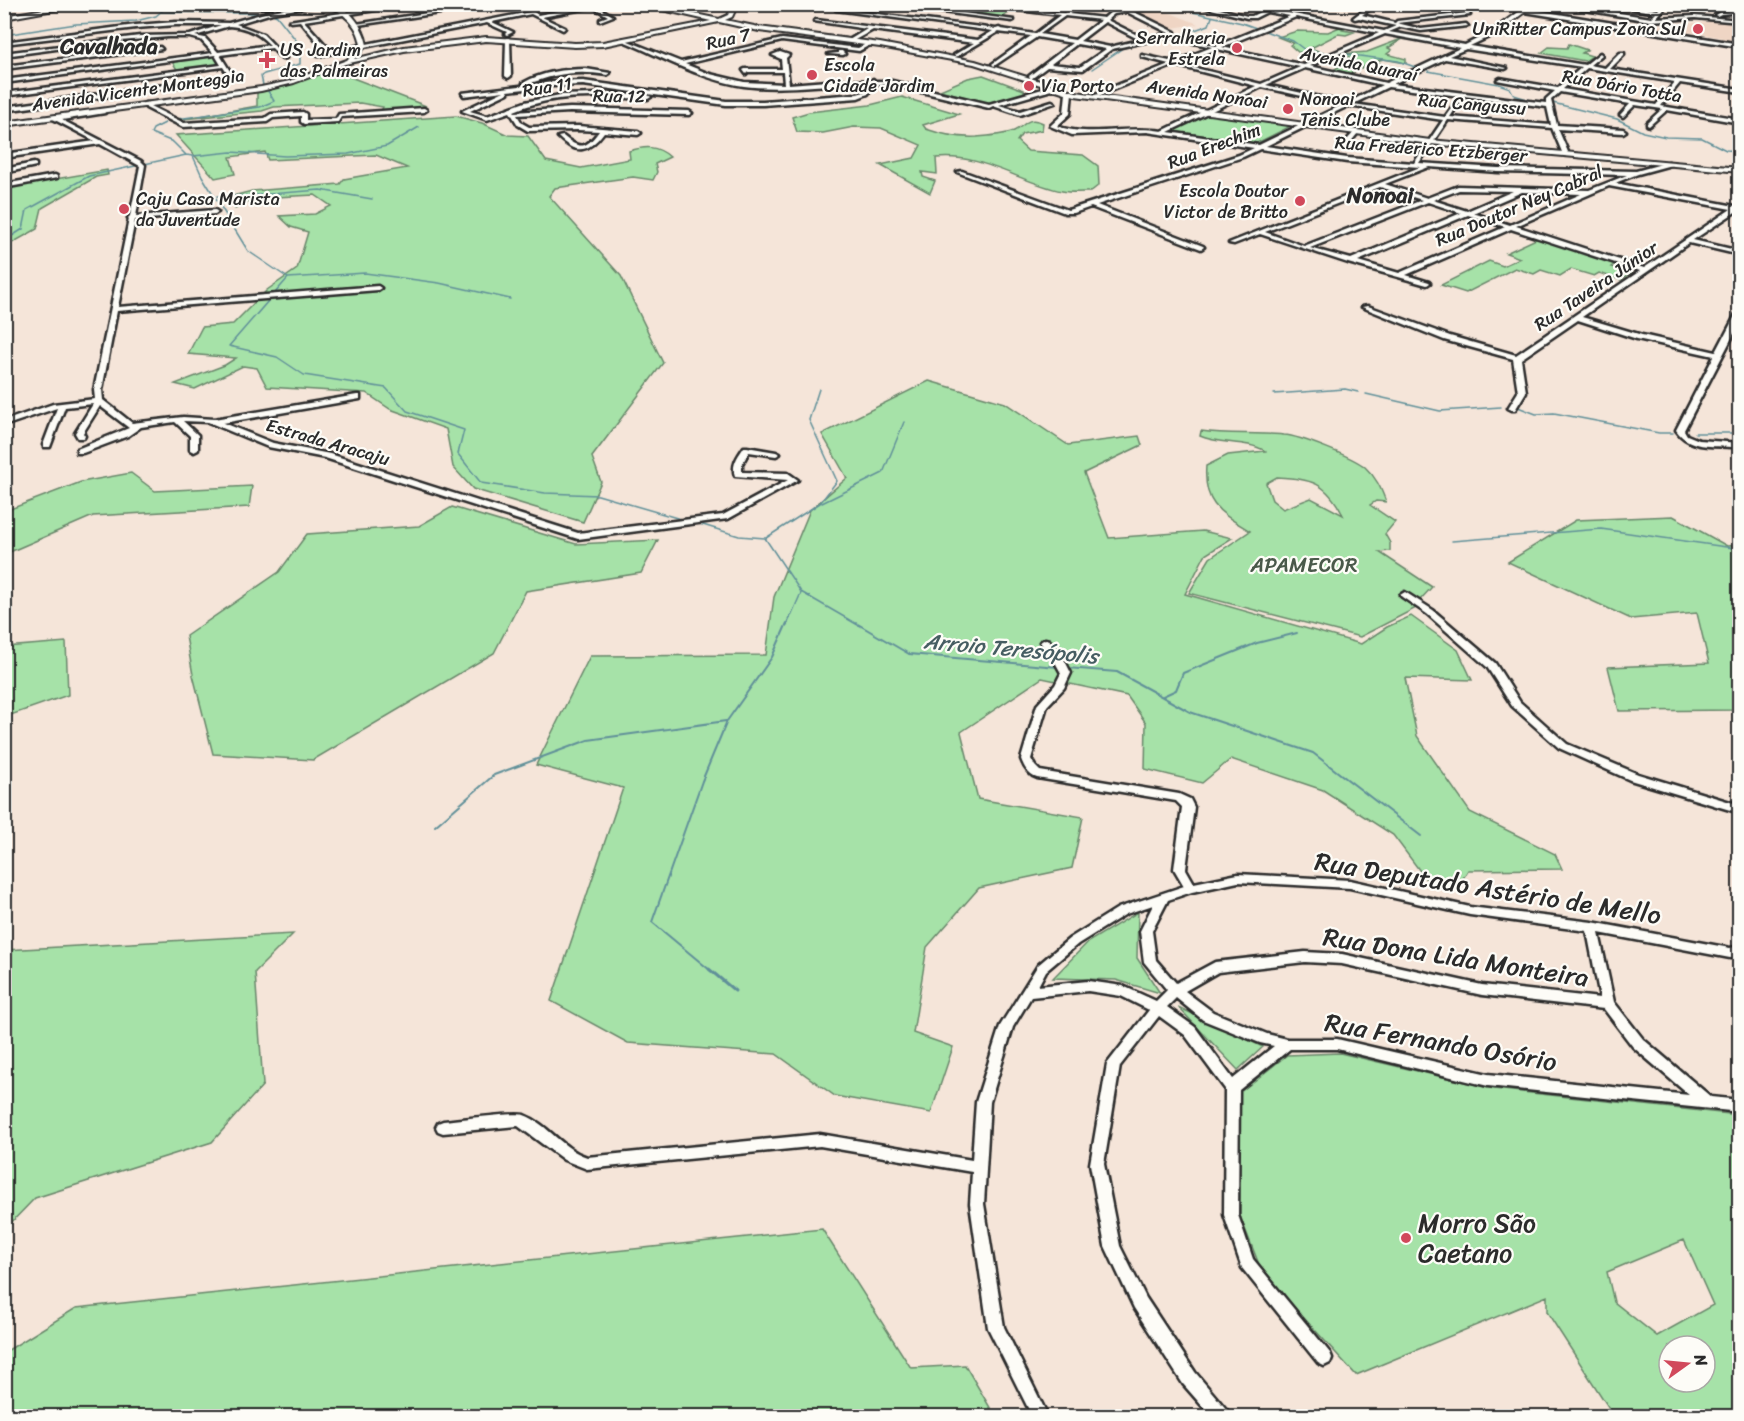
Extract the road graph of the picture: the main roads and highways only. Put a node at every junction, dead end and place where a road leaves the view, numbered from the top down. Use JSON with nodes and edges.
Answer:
{"nodes":[{"id":1,"x":74,"y":4,"type":"edge"},
{"id":2,"x":86,"y":4,"type":"edge"},
{"id":3,"x":638,"y":4,"type":"edge"},
{"id":4,"x":651,"y":4,"type":"edge"},
{"id":5,"x":327,"y":5,"type":"edge"},
{"id":6,"x":41,"y":6,"type":"edge"},
{"id":7,"x":674,"y":6,"type":"edge"},
{"id":8,"x":733,"y":6,"type":"edge"},
{"id":9,"x":22,"y":14,"type":"junction"},
{"id":10,"x":699,"y":15,"type":"junction"},
{"id":11,"x":4,"y":17,"type":"edge"},
{"id":12,"x":721,"y":18,"type":"junction"},
{"id":13,"x":706,"y":21,"type":"junction"},
{"id":14,"x":696,"y":25,"type":"junction"},
{"id":15,"x":852,"y":40,"type":"junction"},
{"id":16,"x":378,"y":54,"type":"junction"},
{"id":17,"x":932,"y":54,"type":"junction"},
{"id":18,"x":953,"y":56,"type":"junction"},
{"id":19,"x":355,"y":57,"type":"junction"},
{"id":20,"x":1206,"y":111,"type":"junction"},
{"id":21,"x":4,"y":124,"type":"edge"},
{"id":22,"x":1304,"y":124,"type":"junction"},
{"id":23,"x":1431,"y":141,"type":"junction"},
{"id":24,"x":1565,"y":153,"type":"junction"},
{"id":25,"x":1637,"y":161,"type":"junction"},
{"id":26,"x":1689,"y":163,"type":"junction"},
{"id":27,"x":1669,"y":164,"type":"junction"},
{"id":28,"x":1651,"y":169,"type":"road end"},
{"id":29,"x":1740,"y":169,"type":"edge"}],
"edges":[{"from":1,"to":6,"type":"main road"},
{"from":2,"to":9,"type":"main road"},
{"from":3,"to":10,"type":"main road"},
{"from":4,"to":7,"type":"main road"},
{"from":5,"to":19,"type":"main road"},
{"from":6,"to":9,"type":"main road"},
{"from":6,"to":11,"type":"main road"},
{"from":7,"to":12,"type":"main road"},
{"from":8,"to":12,"type":"main road"},
{"from":8,"to":12,"type":"main road"},
{"from":9,"to":11,"type":"main road"},
{"from":10,"to":12,"type":"main road"},
{"from":10,"to":13,"type":"main road"},
{"from":12,"to":13,"type":"main road","name":"Avenida Vicente Monteggia"},
{"from":12,"to":14,"type":"main road","name":"Avenida Vicente Monteggia"},
{"from":12,"to":15,"type":"main road","name":"Avenida Nonoai"},
{"from":13,"to":14,"type":"main road","name":"Avenida Vicente Monteggia"},
{"from":14,"to":16,"type":"main road","name":"Avenida Vicente Monteggia"},
{"from":15,"to":17,"type":"main road","name":"Avenida Nonoai"},
{"from":15,"to":18,"type":"main road","name":"Avenida Nonoai"},
{"from":16,"to":19,"type":"main road","name":"Avenida Vicente Monteggia"},
{"from":16,"to":19,"type":"main road"},
{"from":17,"to":18,"type":"main road"},
{"from":17,"to":20,"type":"main road","name":"Avenida Nonoai"},
{"from":18,"to":20,"type":"main road","name":"Avenida Nonoai"},
{"from":19,"to":21,"type":"main road","name":"Avenida Vicente Monteggia"},
{"from":20,"to":22,"type":"main road","name":"Avenida Nonoai"},
{"from":22,"to":23,"type":"main road","name":"Avenida Nonoai"},
{"from":22,"to":23,"type":"main road","name":"Avenida Nonoai"},
{"from":23,"to":24,"type":"main road","name":"Avenida Nonoai"},
{"from":24,"to":25,"type":"main road","name":"Avenida Nonoai"},
{"from":24,"to":26,"type":"main road","name":"Avenida Nonoai"},
{"from":25,"to":27,"type":"main road","name":"Avenida Nonoai"},
{"from":25,"to":28,"type":"main road"},
{"from":26,"to":27,"type":"main road"},
{"from":26,"to":29,"type":"main road"},
{"from":27,"to":29,"type":"main road"}]}
